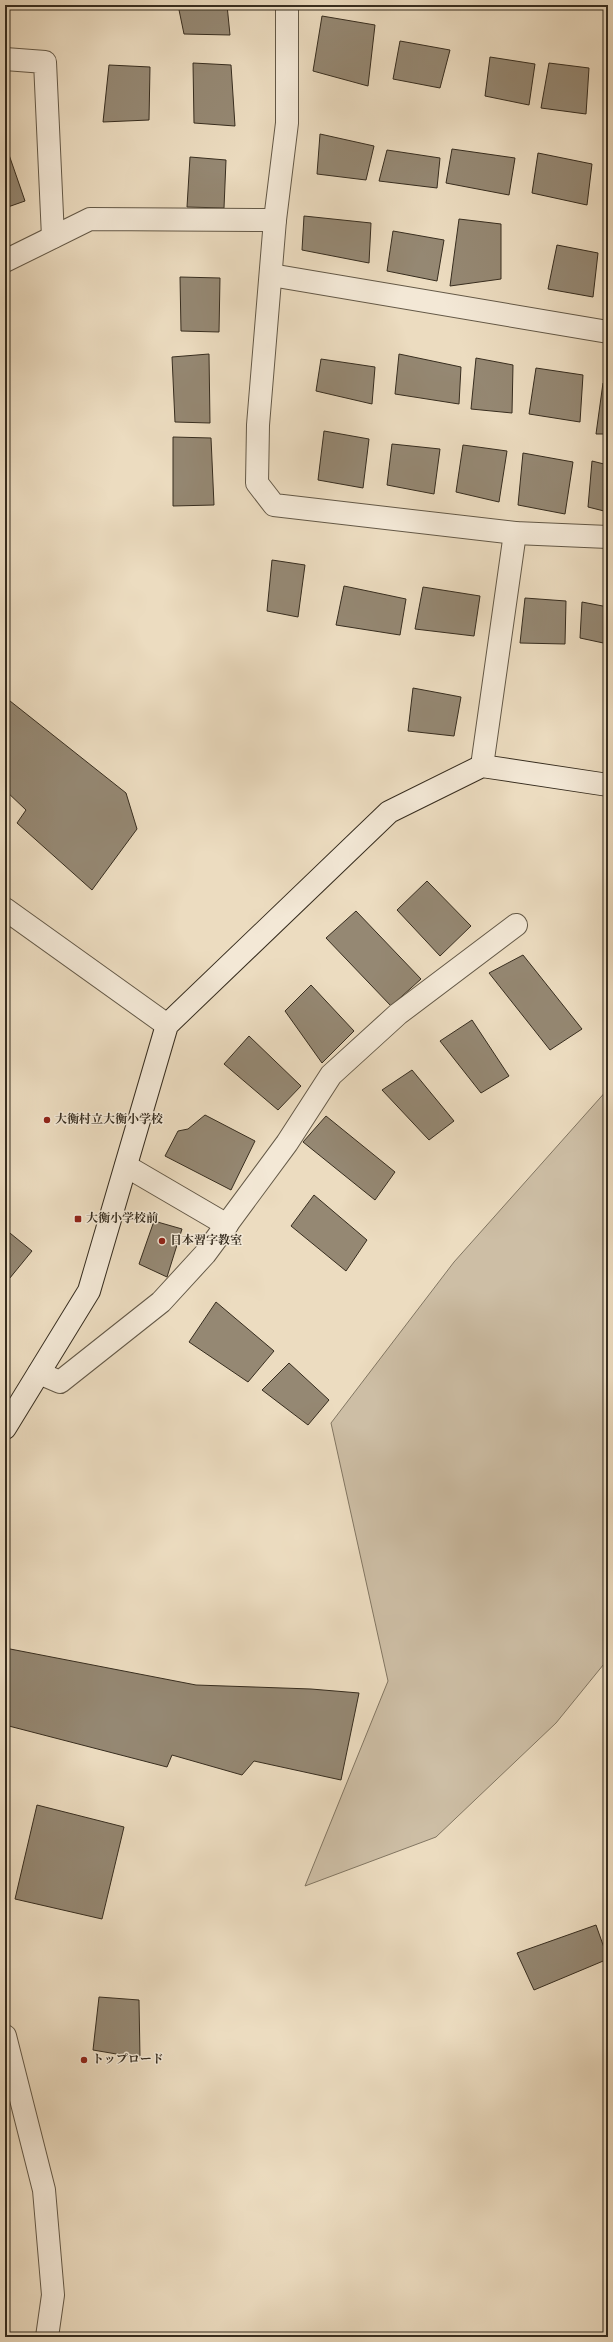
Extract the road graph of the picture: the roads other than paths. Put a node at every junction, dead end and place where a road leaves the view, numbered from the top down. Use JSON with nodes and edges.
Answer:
{"nodes":[{"id":1,"x":287,"y":5,"type":"edge"},
{"id":2,"x":5,"y":59,"type":"edge"},
{"id":3,"x":275,"y":220,"type":"junction"},
{"id":4,"x":53,"y":237,"type":"junction"},
{"id":5,"x":5,"y":261,"type":"edge"},
{"id":6,"x":271,"y":275,"type":"junction"},
{"id":7,"x":608,"y":332,"type":"edge"},
{"id":8,"x":515,"y":533,"type":"junction"},
{"id":9,"x":608,"y":537,"type":"edge"},
{"id":10,"x":482,"y":766,"type":"junction"},
{"id":11,"x":608,"y":785,"type":"edge"},
{"id":12,"x":5,"y":909,"type":"edge"},
{"id":13,"x":516,"y":925,"type":"dead end"},
{"id":14,"x":167,"y":1026,"type":"junction"},
{"id":15,"x":126,"y":1166,"type":"junction"},
{"id":16,"x":227,"y":1225,"type":"junction"},
{"id":17,"x":39,"y":1373,"type":"junction"},
{"id":18,"x":5,"y":1428,"type":"edge"},
{"id":19,"x":5,"y":2036,"type":"edge"},
{"id":20,"x":47,"y":2337,"type":"edge"}],
"edges":[{"from":1,"to":3,"type":"street"},
{"from":2,"to":4,"type":"street"},
{"from":3,"to":4,"type":"street"},
{"from":3,"to":6,"type":"street"},
{"from":4,"to":5,"type":"street"},
{"from":6,"to":7,"type":"street"},
{"from":6,"to":8,"type":"street"},
{"from":8,"to":9,"type":"street"},
{"from":8,"to":10,"type":"street"},
{"from":10,"to":11,"type":"street"},
{"from":10,"to":14,"type":"street"},
{"from":12,"to":14,"type":"street"},
{"from":13,"to":16,"type":"street"},
{"from":14,"to":15,"type":"street"},
{"from":15,"to":16,"type":"street"},
{"from":15,"to":17,"type":"street"},
{"from":16,"to":17,"type":"street"},
{"from":17,"to":18,"type":"street"},
{"from":19,"to":20,"type":"street"}]}
